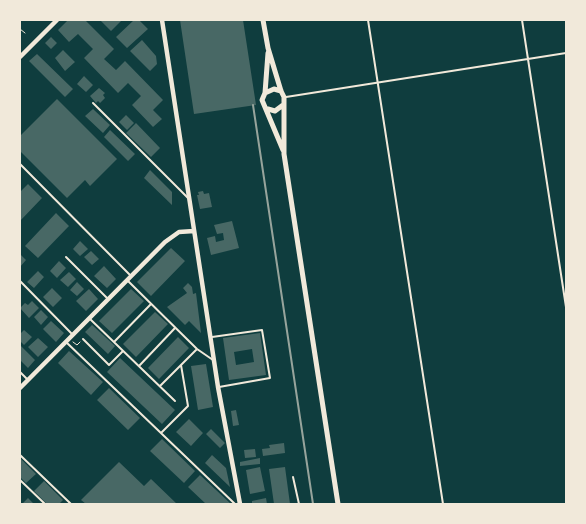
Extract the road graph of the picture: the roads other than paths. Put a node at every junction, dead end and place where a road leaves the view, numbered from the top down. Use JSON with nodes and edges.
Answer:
{"nodes":[{"id":1,"x":57,"y":20,"type":"edge"},
{"id":2,"x":162,"y":20,"type":"edge"},
{"id":3,"x":263,"y":20,"type":"edge"},
{"id":4,"x":368,"y":20,"type":"edge"},
{"id":5,"x":522,"y":20,"type":"edge"},
{"id":6,"x":268,"y":48,"type":"junction"},
{"id":7,"x":566,"y":53,"type":"edge"},
{"id":8,"x":20,"y":57,"type":"edge"},
{"id":9,"x":528,"y":59,"type":"junction"},
{"id":10,"x":377,"y":82,"type":"junction"},
{"id":11,"x":281,"y":91,"type":"junction"},
{"id":12,"x":265,"y":93,"type":"junction"},
{"id":13,"x":284,"y":97,"type":"junction"},
{"id":14,"x":93,"y":103,"type":"dead end"},
{"id":15,"x":283,"y":105,"type":"junction"},
{"id":16,"x":268,"y":109,"type":"junction"},
{"id":17,"x":284,"y":154,"type":"junction"},
{"id":18,"x":20,"y":164,"type":"edge"},
{"id":19,"x":190,"y":200,"type":"junction"},
{"id":20,"x":194,"y":231,"type":"junction"},
{"id":21,"x":66,"y":257,"type":"dead end"},
{"id":22,"x":131,"y":276,"type":"junction"},
{"id":23,"x":127,"y":280,"type":"junction"},
{"id":24,"x":20,"y":281,"type":"edge"},
{"id":25,"x":108,"y":299,"type":"junction"},
{"id":26,"x":151,"y":304,"type":"junction"},
{"id":27,"x":566,"y":307,"type":"edge"},
{"id":28,"x":89,"y":318,"type":"junction"},
{"id":29,"x":175,"y":328,"type":"junction"},
{"id":30,"x":69,"y":338,"type":"junction"},
{"id":31,"x":211,"y":338,"type":"junction"},
{"id":32,"x":83,"y":339,"type":"road end"},
{"id":33,"x":114,"y":342,"type":"junction"},
{"id":34,"x":197,"y":349,"type":"junction"},
{"id":35,"x":123,"y":350,"type":"junction"},
{"id":36,"x":214,"y":361,"type":"junction"},
{"id":37,"x":182,"y":365,"type":"junction"},
{"id":38,"x":138,"y":366,"type":"junction"},
{"id":39,"x":20,"y":372,"type":"edge"},
{"id":40,"x":28,"y":380,"type":"junction"},
{"id":41,"x":160,"y":386,"type":"junction"},
{"id":42,"x":218,"y":387,"type":"junction"},
{"id":43,"x":20,"y":388,"type":"edge"},
{"id":44,"x":175,"y":401,"type":"dead end"},
{"id":45,"x":161,"y":433,"type":"junction"},
{"id":46,"x":20,"y":455,"type":"edge"},
{"id":47,"x":294,"y":477,"type":"dead end"},
{"id":48,"x":20,"y":480,"type":"edge"},
{"id":49,"x":45,"y":504,"type":"edge"},
{"id":50,"x":71,"y":504,"type":"edge"},
{"id":51,"x":236,"y":504,"type":"edge"},
{"id":52,"x":240,"y":504,"type":"edge"},
{"id":53,"x":299,"y":504,"type":"edge"},
{"id":54,"x":338,"y":504,"type":"edge"},
{"id":55,"x":443,"y":504,"type":"edge"}],
"edges":[{"from":1,"to":8,"type":"street"},
{"from":2,"to":19,"type":"street"},
{"from":3,"to":6,"type":"main road"},
{"from":4,"to":10,"type":"lane"},
{"from":5,"to":9,"type":"lane"},
{"from":6,"to":11,"type":"main road"},
{"from":6,"to":12,"type":"main road"},
{"from":7,"to":9,"type":"lane"},
{"from":9,"to":10,"type":"lane"},
{"from":9,"to":27,"type":"lane"},
{"from":10,"to":13,"type":"lane"},
{"from":10,"to":55,"type":"lane"},
{"from":11,"to":12,"type":"main road"},
{"from":11,"to":13,"type":"main road"},
{"from":12,"to":16,"type":"main road"},
{"from":13,"to":15,"type":"main road"},
{"from":14,"to":19,"type":"lane"},
{"from":15,"to":16,"type":"main road"},
{"from":15,"to":17,"type":"main road"},
{"from":16,"to":17,"type":"main road"},
{"from":17,"to":54,"type":"main road"},
{"from":18,"to":22,"type":"lane"},
{"from":19,"to":20,"type":"street"},
{"from":20,"to":22,"type":"street"},
{"from":20,"to":31,"type":"street"},
{"from":21,"to":25,"type":"lane"},
{"from":22,"to":23,"type":"street"},
{"from":23,"to":25,"type":"street"},
{"from":23,"to":26,"type":"lane"},
{"from":24,"to":30,"type":"lane"},
{"from":25,"to":28,"type":"street"},
{"from":26,"to":29,"type":"lane"},
{"from":26,"to":33,"type":"lane"},
{"from":28,"to":30,"type":"street"},
{"from":28,"to":33,"type":"lane"},
{"from":29,"to":34,"type":"lane"},
{"from":29,"to":38,"type":"lane"},
{"from":30,"to":40,"type":"street"},
{"from":30,"to":45,"type":"lane"},
{"from":31,"to":36,"type":"street"},
{"from":31,"to":42,"type":"lane"},
{"from":32,"to":35,"type":"lane"},
{"from":33,"to":35,"type":"lane"},
{"from":34,"to":36,"type":"lane"},
{"from":34,"to":37,"type":"lane"},
{"from":35,"to":38,"type":"lane"},
{"from":36,"to":42,"type":"street"},
{"from":37,"to":41,"type":"lane"},
{"from":37,"to":45,"type":"lane"},
{"from":38,"to":41,"type":"lane"},
{"from":39,"to":40,"type":"lane"},
{"from":40,"to":43,"type":"street"},
{"from":41,"to":44,"type":"lane"},
{"from":42,"to":52,"type":"street"},
{"from":45,"to":51,"type":"lane"},
{"from":46,"to":50,"type":"lane"},
{"from":47,"to":53,"type":"lane"},
{"from":48,"to":49,"type":"lane"}]}
